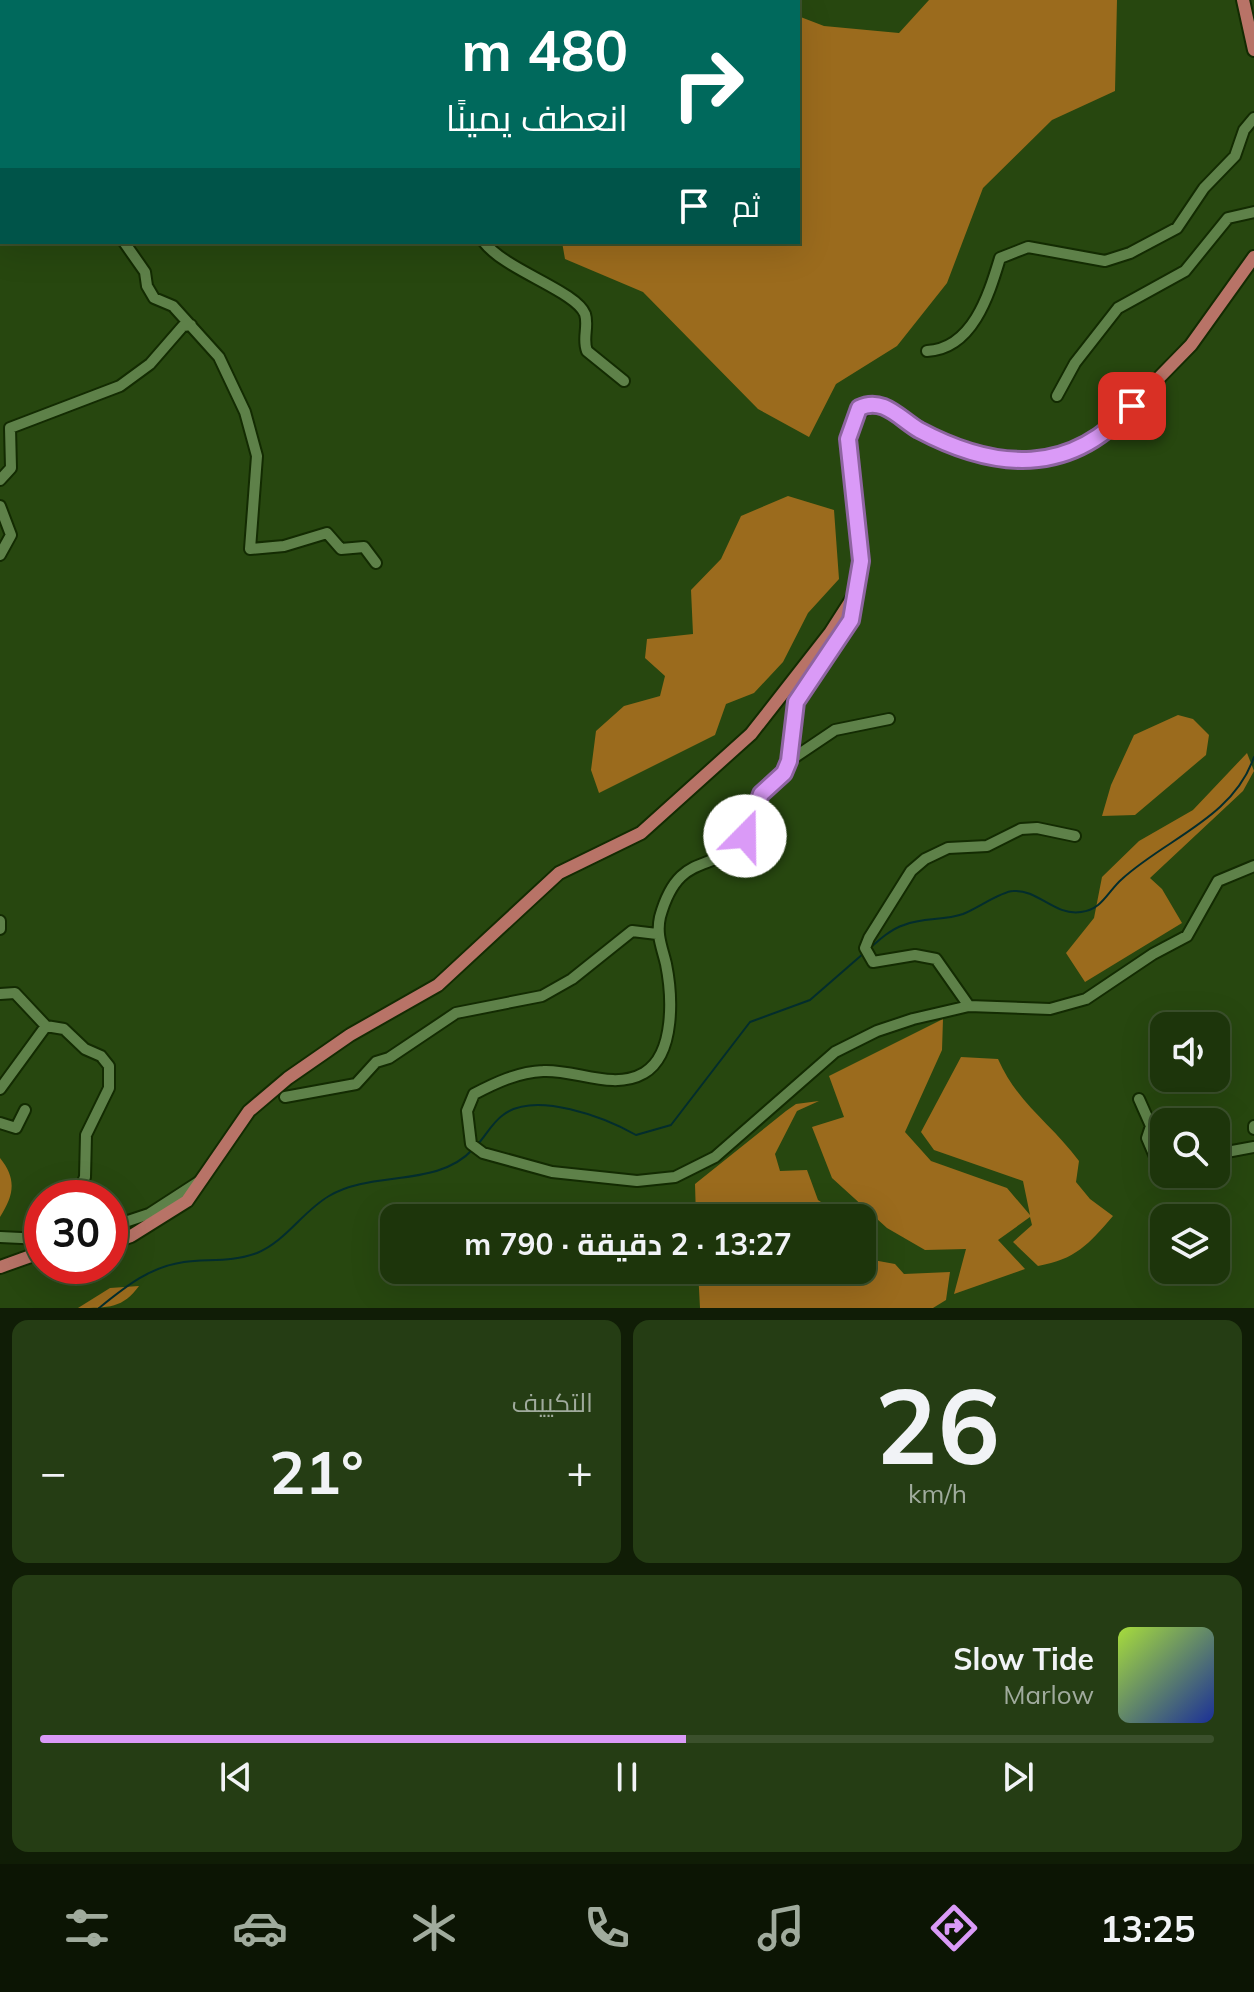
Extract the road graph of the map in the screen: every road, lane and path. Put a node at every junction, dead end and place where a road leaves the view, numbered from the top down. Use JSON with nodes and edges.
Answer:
{"nodes":[{"id":1,"x":1243,"y":0,"type":"edge"},
{"id":2,"x":1254,"y":50,"type":"edge"},
{"id":3,"x":1254,"y":118,"type":"edge"},
{"id":4,"x":1254,"y":212,"type":"edge"},
{"id":5,"x":125,"y":244,"type":"edge"},
{"id":6,"x":486,"y":244,"type":"edge"},
{"id":7,"x":1254,"y":257,"type":"edge"},
{"id":8,"x":191,"y":325,"type":"junction"},
{"id":9,"x":927,"y":351,"type":"dead end"},
{"id":10,"x":624,"y":381,"type":"dead end"},
{"id":11,"x":1057,"y":396,"type":"dead end"},
{"id":12,"x":0,"y":480,"type":"edge"},
{"id":13,"x":0,"y":506,"type":"edge"},
{"id":14,"x":0,"y":555,"type":"edge"},
{"id":15,"x":376,"y":563,"type":"dead end"},
{"id":16,"x":852,"y":604,"type":"junction"},
{"id":17,"x":889,"y":719,"type":"dead end"},
{"id":18,"x":789,"y":761,"type":"junction"},
{"id":19,"x":1075,"y":836,"type":"dead end"},
{"id":20,"x":1254,"y":866,"type":"edge"},
{"id":21,"x":0,"y":921,"type":"edge"},
{"id":22,"x":0,"y":929,"type":"edge"},
{"id":23,"x":657,"y":934,"type":"junction"},
{"id":24,"x":0,"y":994,"type":"edge"},
{"id":25,"x":969,"y":1006,"type":"junction"},
{"id":26,"x":46,"y":1026,"type":"junction"},
{"id":27,"x":0,"y":1089,"type":"edge"},
{"id":28,"x":285,"y":1097,"type":"dead end"},
{"id":29,"x":1139,"y":1099,"type":"dead end"},
{"id":30,"x":25,"y":1110,"type":"dead end"},
{"id":31,"x":0,"y":1123,"type":"edge"},
{"id":32,"x":1150,"y":1124,"type":"edge"},
{"id":33,"x":1254,"y":1147,"type":"edge"},
{"id":34,"x":1230,"y":1151,"type":"edge"},
{"id":35,"x":203,"y":1179,"type":"junction"},
{"id":36,"x":84,"y":1180,"type":"edge"},
{"id":37,"x":128,"y":1221,"type":"edge"},
{"id":38,"x":0,"y":1237,"type":"edge"},
{"id":39,"x":128,"y":1237,"type":"edge"},
{"id":40,"x":24,"y":1238,"type":"edge"},
{"id":41,"x":24,"y":1258,"type":"edge"},
{"id":42,"x":0,"y":1267,"type":"edge"}],
"edges":[{"from":1,"to":2,"type":"main road"},
{"from":3,"to":9,"type":"street"},
{"from":4,"to":11,"type":"street"},
{"from":5,"to":8,"type":"street"},
{"from":6,"to":10,"type":"street"},
{"from":7,"to":16,"type":"main road"},
{"from":8,"to":12,"type":"street"},
{"from":8,"to":15,"type":"street"},
{"from":13,"to":14,"type":"street"},
{"from":16,"to":18,"type":"street"},
{"from":16,"to":35,"type":"main road"},
{"from":17,"to":18,"type":"street"},
{"from":18,"to":23,"type":"street"},
{"from":19,"to":25,"type":"street"},
{"from":20,"to":25,"type":"street"},
{"from":21,"to":22,"type":"street"},
{"from":23,"to":25,"type":"street"},
{"from":23,"to":28,"type":"street"},
{"from":24,"to":26,"type":"street"},
{"from":26,"to":27,"type":"street"},
{"from":26,"to":36,"type":"street"},
{"from":29,"to":32,"type":"street"},
{"from":30,"to":31,"type":"street"},
{"from":33,"to":34,"type":"street"},
{"from":35,"to":37,"type":"street"},
{"from":35,"to":39,"type":"main road"},
{"from":38,"to":40,"type":"street"},
{"from":41,"to":42,"type":"main road"}]}
